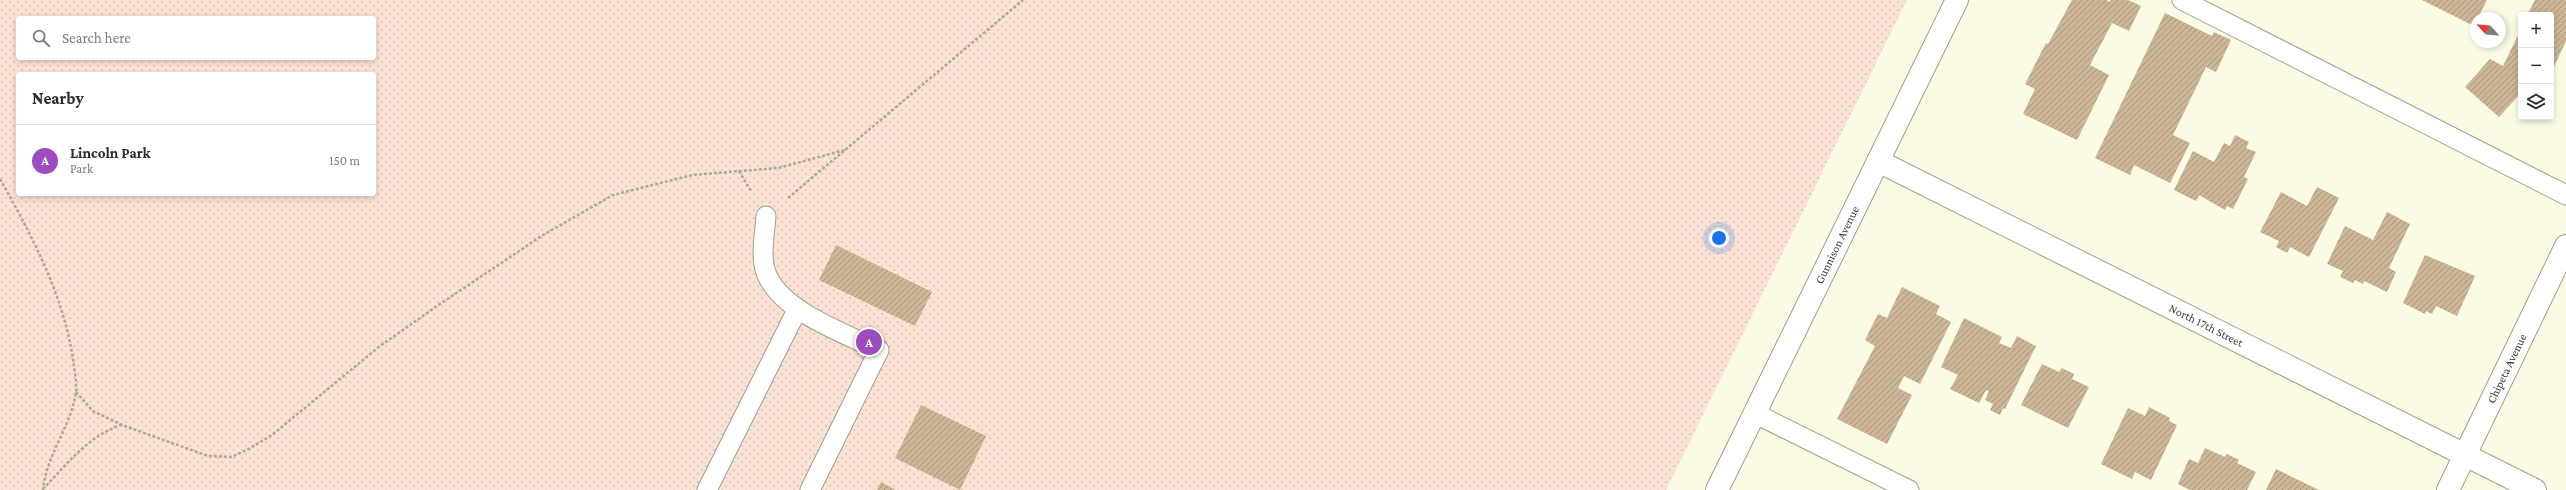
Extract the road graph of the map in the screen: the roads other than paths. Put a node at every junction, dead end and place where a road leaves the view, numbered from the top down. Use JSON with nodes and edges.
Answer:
{"nodes":[{"id":1,"x":1957,"y":0,"type":"edge"},
{"id":2,"x":2182,"y":0,"type":"edge"},
{"id":3,"x":1878,"y":161,"type":"junction"},
{"id":4,"x":2566,"y":195,"type":"edge"},
{"id":5,"x":766,"y":216,"type":"road end"},
{"id":6,"x":2566,"y":246,"type":"edge"},
{"id":7,"x":797,"y":310,"type":"junction"},
{"id":8,"x":1754,"y":413,"type":"junction"},
{"id":9,"x":2466,"y":456,"type":"junction"},
{"id":10,"x":708,"y":490,"type":"edge"},
{"id":11,"x":810,"y":490,"type":"edge"},
{"id":12,"x":1717,"y":490,"type":"edge"},
{"id":13,"x":1909,"y":490,"type":"edge"},
{"id":14,"x":2448,"y":490,"type":"edge"},
{"id":15,"x":2535,"y":490,"type":"edge"}],
"edges":[{"from":1,"to":3,"type":"street","name":"Gunnison Avenue"},
{"from":2,"to":4,"type":"lane"},
{"from":3,"to":8,"type":"street","name":"Gunnison Avenue"},
{"from":3,"to":9,"type":"street","name":"North 17th Street"},
{"from":5,"to":7,"type":"lane"},
{"from":6,"to":9,"type":"street","name":"Chipeta Avenue"},
{"from":7,"to":10,"type":"lane"},
{"from":7,"to":11,"type":"lane"},
{"from":8,"to":12,"type":"street","name":"Gunnison Avenue"},
{"from":8,"to":13,"type":"lane"},
{"from":9,"to":14,"type":"street","name":"Chipeta Avenue"},
{"from":9,"to":15,"type":"street","name":"North 17th Street"}]}
